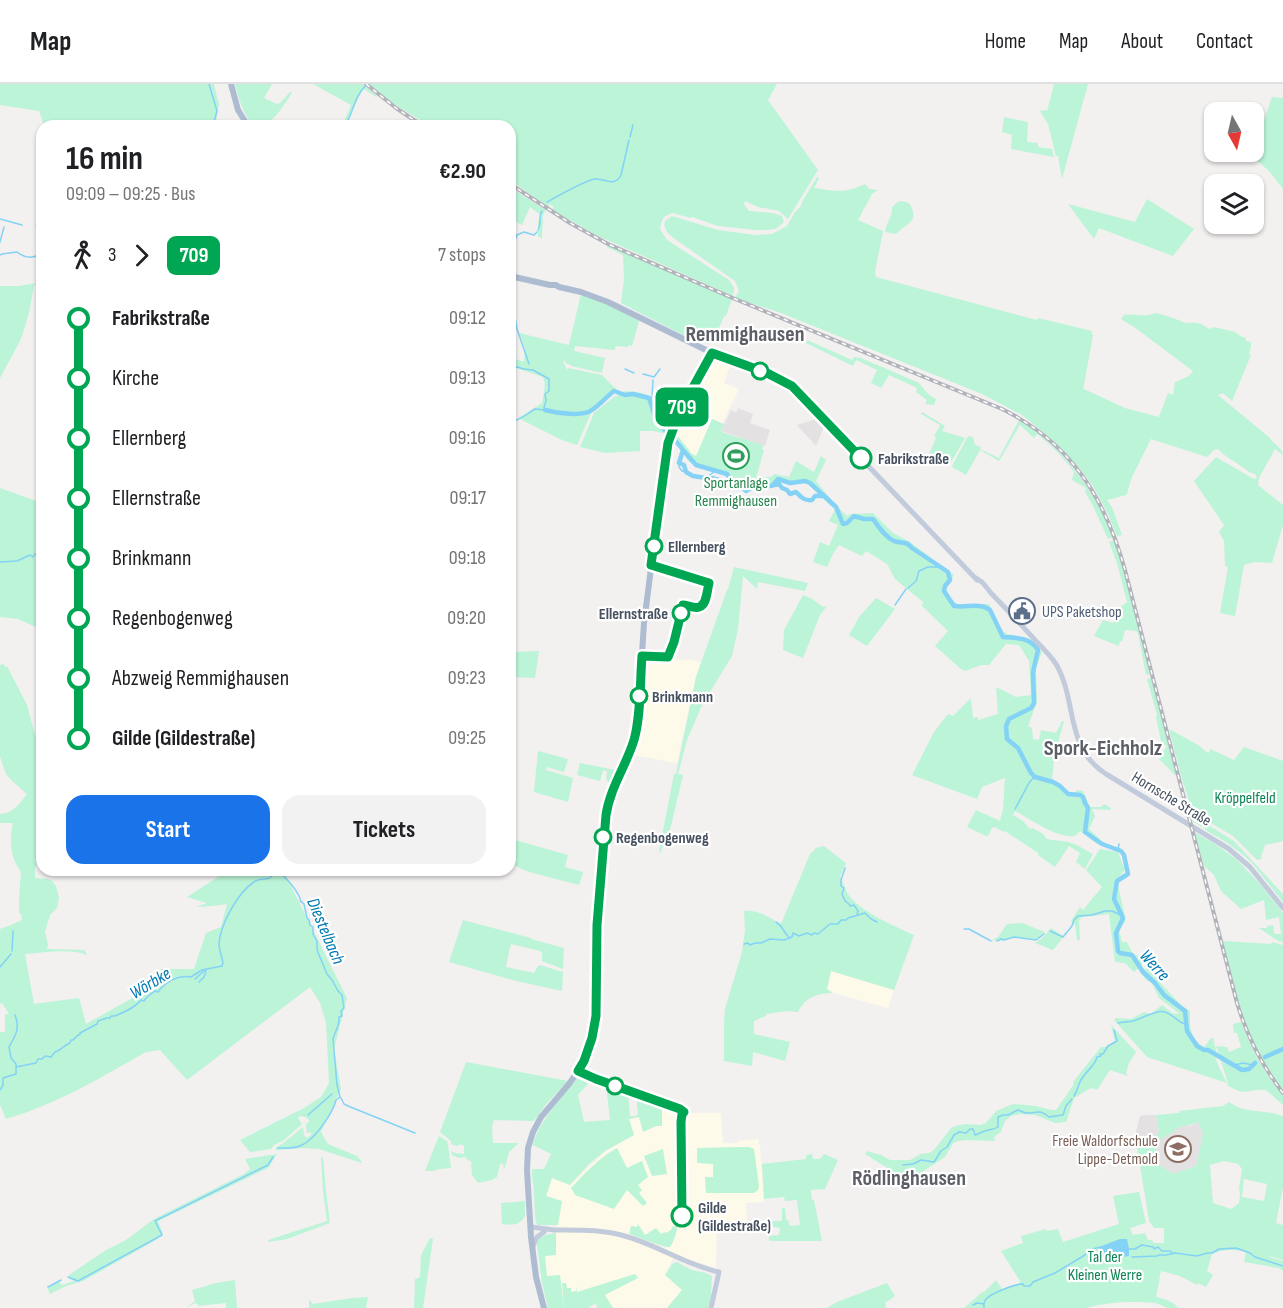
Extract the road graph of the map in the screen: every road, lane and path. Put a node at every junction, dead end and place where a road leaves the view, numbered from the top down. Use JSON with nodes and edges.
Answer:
{"nodes":[{"id":1,"x":231,"y":84,"type":"edge"},
{"id":2,"x":244,"y":120,"type":"edge"},
{"id":3,"x":516,"y":277,"type":"edge"},
{"id":4,"x":685,"y":340,"type":"junction"},
{"id":5,"x":709,"y":352,"type":"junction"},
{"id":6,"x":705,"y":363,"type":"junction"},
{"id":7,"x":1283,"y":908,"type":"edge"},
{"id":8,"x":531,"y":1230,"type":"junction"},
{"id":9,"x":551,"y":1230,"type":"junction"},
{"id":10,"x":544,"y":1232,"type":"junction"},
{"id":11,"x":532,"y":1248,"type":"junction"},
{"id":12,"x":544,"y":1308,"type":"edge"},
{"id":13,"x":711,"y":1308,"type":"edge"}],
"edges":[{"from":1,"to":2,"type":"main road"},
{"from":3,"to":4,"type":"main road"},
{"from":4,"to":5,"type":"main road"},
{"from":4,"to":6,"type":"main road"},
{"from":5,"to":6,"type":"main road"},
{"from":5,"to":7,"type":"main road","name":"Hornsche Straße"},
{"from":6,"to":8,"type":"main road"},
{"from":8,"to":9,"type":"main road"},
{"from":8,"to":10,"type":"main road"},
{"from":8,"to":11,"type":"main road"},
{"from":9,"to":10,"type":"main road"},
{"from":9,"to":13,"type":"main road"},
{"from":10,"to":11,"type":"main road"},
{"from":11,"to":12,"type":"main road"}]}
